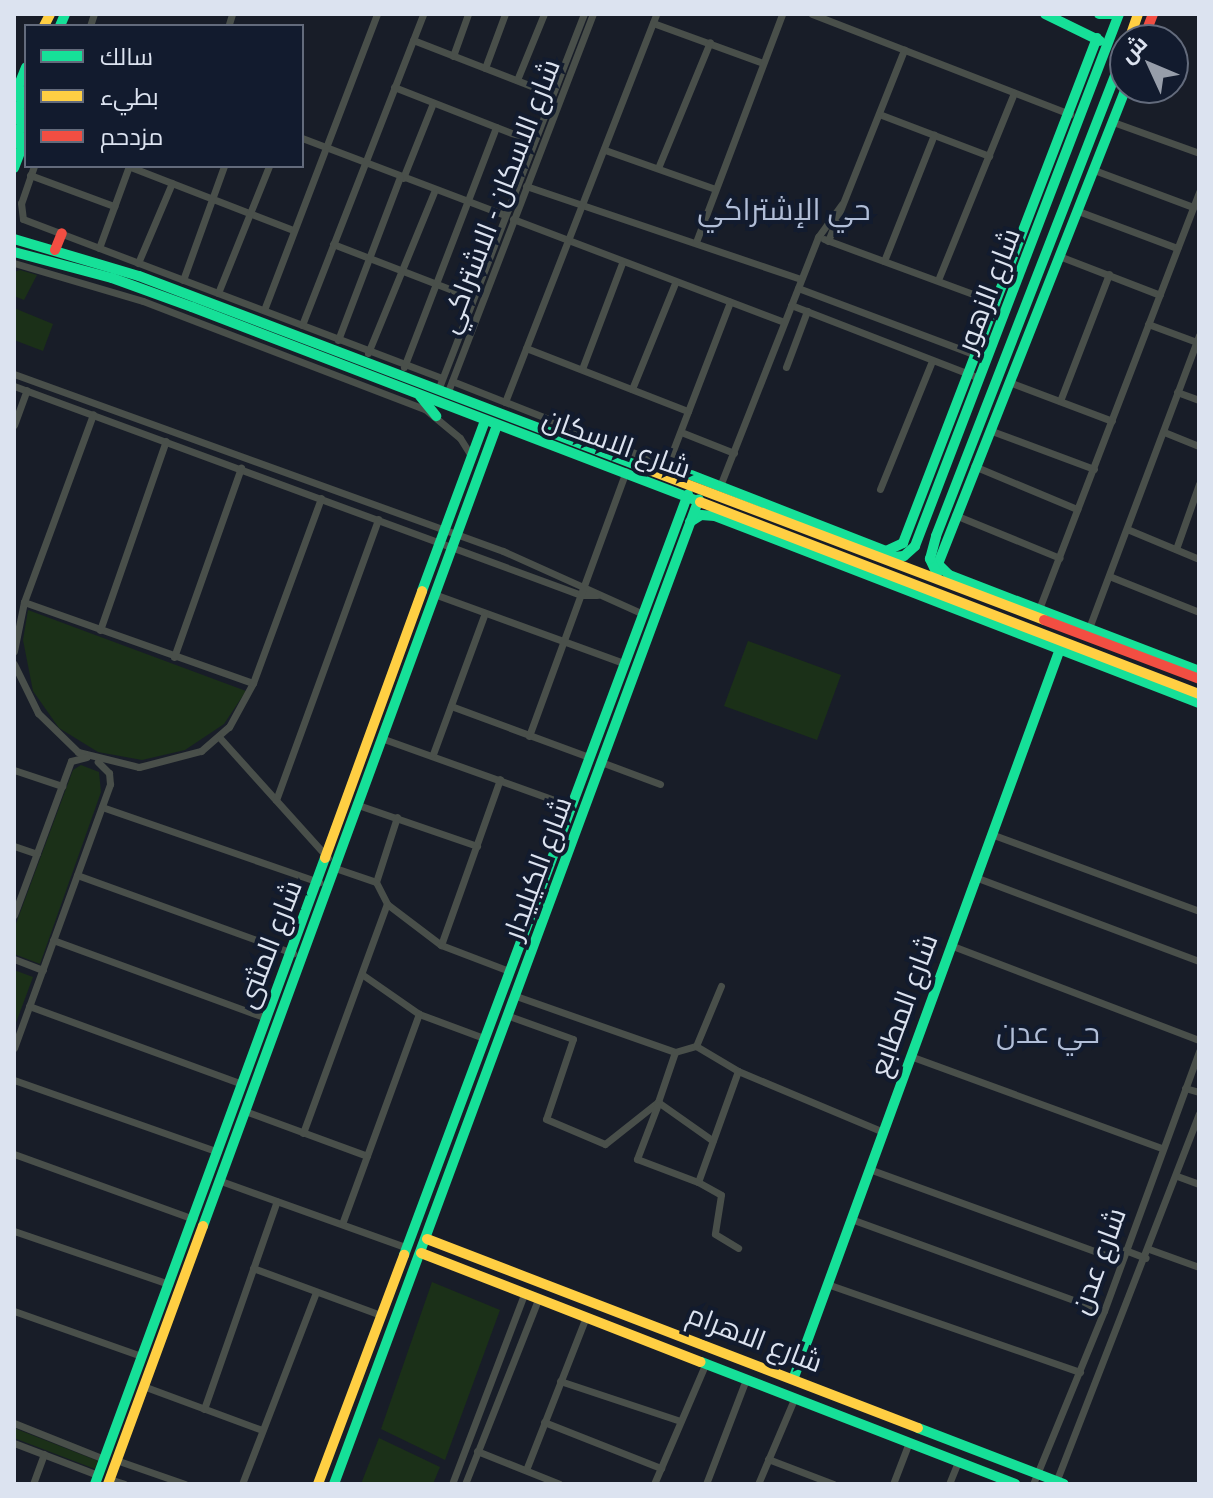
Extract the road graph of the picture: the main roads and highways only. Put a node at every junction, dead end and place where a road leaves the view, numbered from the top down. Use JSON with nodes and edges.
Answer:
{"nodes":[{"id":1,"x":1047,"y":14,"type":"edge"},
{"id":2,"x":1109,"y":14,"type":"edge"},
{"id":3,"x":1097,"y":38,"type":"junction"},
{"id":4,"x":1105,"y":50,"type":"junction"},
{"id":5,"x":24,"y":72,"type":"edge"},
{"id":6,"x":24,"y":95,"type":"edge"},
{"id":7,"x":1108,"y":96,"type":"edge"},
{"id":8,"x":14,"y":97,"type":"edge"},
{"id":9,"x":1120,"y":104,"type":"edge"},
{"id":10,"x":24,"y":118,"type":"edge"},
{"id":11,"x":14,"y":120,"type":"edge"},
{"id":12,"x":1092,"y":140,"type":"junction"},
{"id":13,"x":24,"y":141,"type":"edge"},
{"id":14,"x":14,"y":144,"type":"edge"},
{"id":15,"x":1104,"y":145,"type":"junction"},
{"id":16,"x":14,"y":167,"type":"edge"},
{"id":17,"x":1055,"y":182,"type":"junction"},
{"id":18,"x":1074,"y":189,"type":"junction"},
{"id":19,"x":1043,"y":214,"type":"junction"},
{"id":20,"x":1061,"y":221,"type":"junction"},
{"id":21,"x":62,"y":233,"type":"road end"},
{"id":22,"x":14,"y":239,"type":"edge"},
{"id":23,"x":55,"y":250,"type":"junction"},
{"id":24,"x":14,"y":252,"type":"edge"},
{"id":25,"x":114,"y":272,"type":"junction"},
{"id":26,"x":138,"y":281,"type":"junction"},
{"id":27,"x":1034,"y":304,"type":"junction"},
{"id":28,"x":301,"y":331,"type":"junction"},
{"id":29,"x":318,"y":331,"type":"road end"},
{"id":30,"x":362,"y":372,"type":"junction"},
{"id":31,"x":974,"y":376,"type":"junction"},
{"id":32,"x":341,"y":377,"type":"road end"},
{"id":33,"x":419,"y":395,"type":"junction"},
{"id":34,"x":993,"y":406,"type":"junction"},
{"id":35,"x":436,"y":416,"type":"road end"},
{"id":36,"x":491,"y":423,"type":"junction"},
{"id":37,"x":946,"y":465,"type":"junction"},
{"id":38,"x":691,"y":488,"type":"junction"},
{"id":39,"x":953,"y":489,"type":"junction"},
{"id":40,"x":684,"y":520,"type":"junction"},
{"id":41,"x":451,"y":531,"type":"junction"},
{"id":42,"x":785,"y":538,"type":"junction"},
{"id":43,"x":839,"y":538,"type":"junction"},
{"id":44,"x":446,"y":544,"type":"junction"},
{"id":45,"x":881,"y":558,"type":"junction"},
{"id":46,"x":944,"y":581,"type":"junction"},
{"id":47,"x":978,"y":590,"type":"junction"},
{"id":48,"x":999,"y":621,"type":"junction"},
{"id":49,"x":1062,"y":622,"type":"junction"},
{"id":50,"x":1091,"y":634,"type":"junction"},
{"id":51,"x":1118,"y":648,"type":"junction"},
{"id":52,"x":1060,"y":649,"type":"junction"},
{"id":53,"x":1089,"y":651,"type":"junction"},
{"id":54,"x":1113,"y":660,"type":"junction"},
{"id":55,"x":1165,"y":662,"type":"junction"},
{"id":56,"x":1199,"y":671,"type":"edge"},
{"id":57,"x":1199,"y":679,"type":"edge"},
{"id":58,"x":1198,"y":699,"type":"edge"},
{"id":59,"x":346,"y":824,"type":"junction"},
{"id":60,"x":341,"y":837,"type":"junction"},
{"id":61,"x":540,"y":889,"type":"junction"},
{"id":62,"x":553,"y":892,"type":"junction"},
{"id":63,"x":527,"y":926,"type":"junction"},
{"id":64,"x":524,"y":974,"type":"junction"},
{"id":65,"x":257,"y":1045,"type":"junction"},
{"id":66,"x":269,"y":1049,"type":"junction"},
{"id":67,"x":251,"y":1062,"type":"junction"},
{"id":68,"x":263,"y":1064,"type":"junction"},
{"id":69,"x":427,"y":1239,"type":"junction"},
{"id":70,"x":421,"y":1253,"type":"junction"},
{"id":71,"x":486,"y":1261,"type":"junction"},
{"id":72,"x":479,"y":1277,"type":"junction"},
{"id":73,"x":638,"y":1319,"type":"junction"},
{"id":74,"x":653,"y":1325,"type":"junction"},
{"id":75,"x":630,"y":1336,"type":"junction"},
{"id":76,"x":648,"y":1343,"type":"junction"},
{"id":77,"x":794,"y":1377,"type":"junction"},
{"id":78,"x":847,"y":1401,"type":"junction"},
{"id":79,"x":865,"y":1409,"type":"junction"},
{"id":80,"x":842,"y":1417,"type":"junction"},
{"id":81,"x":857,"y":1424,"type":"junction"},
{"id":82,"x":110,"y":1460,"type":"junction"},
{"id":83,"x":102,"y":1480,"type":"edge"},
{"id":84,"x":1035,"y":1480,"type":"edge"},
{"id":85,"x":1058,"y":1483,"type":"edge"},
{"id":86,"x":318,"y":1484,"type":"edge"},
{"id":87,"x":334,"y":1484,"type":"edge"},
{"id":88,"x":1015,"y":1484,"type":"edge"}],
"edges":[{"from":1,"to":3,"type":"main road"},
{"from":2,"to":4,"type":"main road","name":"شارع الزهور"},
{"from":3,"to":4,"type":"main road"},
{"from":3,"to":31,"type":"main road"},
{"from":4,"to":17,"type":"main road","name":"شارع الزهور"},
{"from":5,"to":8,"type":"main road"},
{"from":6,"to":11,"type":"main road"},
{"from":7,"to":12,"type":"main road","name":"شارع الزهور"},
{"from":9,"to":15,"type":"main road"},
{"from":10,"to":14,"type":"main road"},
{"from":12,"to":15,"type":"main road"},
{"from":12,"to":18,"type":"main road","name":"شارع الزهور"},
{"from":13,"to":16,"type":"main road"},
{"from":15,"to":27,"type":"main road"},
{"from":17,"to":18,"type":"main road"},
{"from":17,"to":19,"type":"main road","name":"شارع الزهور"},
{"from":18,"to":20,"type":"main road","name":"شارع الزهور"},
{"from":19,"to":20,"type":"main road"},
{"from":19,"to":31,"type":"main road","name":"شارع الزهور"},
{"from":20,"to":27,"type":"main road","name":"شارع الزهور"},
{"from":21,"to":23,"type":"main road"},
{"from":22,"to":23,"type":"main road","name":"شارع الاسكان"},
{"from":23,"to":25,"type":"main road","name":"شارع الاسكان"},
{"from":24,"to":25,"type":"main road","name":"شارع الاسكان"},
{"from":25,"to":26,"type":"main road","name":"شارع الاسكان"},
{"from":26,"to":28,"type":"main road","name":"شارع الاسكان"},
{"from":26,"to":30,"type":"main road","name":"شارع الاسكان"},
{"from":27,"to":34,"type":"main road","name":"شارع الزهور"},
{"from":27,"to":34,"type":"main road"},
{"from":28,"to":29,"type":"main road"},
{"from":28,"to":38,"type":"main road","name":"شارع الاسكان"},
{"from":30,"to":32,"type":"main road"},
{"from":30,"to":33,"type":"main road","name":"شارع الاسكان"},
{"from":31,"to":37,"type":"main road","name":"شارع الزهور"},
{"from":31,"to":43,"type":"main road"},
{"from":33,"to":35,"type":"main road"},
{"from":33,"to":36,"type":"main road","name":"شارع الاسكان"},
{"from":34,"to":39,"type":"main road","name":"شارع الزهور"},
{"from":34,"to":47,"type":"main road"},
{"from":36,"to":38,"type":"main road","name":"شارع الاسكان"},
{"from":36,"to":41,"type":"main road","name":"شارع المثنى"},
{"from":36,"to":41,"type":"main road","name":"شارع المثنى"},
{"from":37,"to":39,"type":"main road"},
{"from":37,"to":45,"type":"main road","name":"شارع الزهور"},
{"from":38,"to":40,"type":"main road","name":"شارع الكيليدار"},
{"from":38,"to":42,"type":"main road","name":"شارع الاسكان"},
{"from":38,"to":43,"type":"main road","name":"شارع الاسكان"},
{"from":38,"to":43,"type":"main road"},
{"from":39,"to":46,"type":"main road","name":"شارع الزهور"},
{"from":40,"to":42,"type":"main road"},
{"from":40,"to":61,"type":"main road","name":"شارع الكيليدار"},
{"from":40,"to":62,"type":"main road","name":"شارع الكيليدار"},
{"from":41,"to":44,"type":"main road","name":"شارع المثنى"},
{"from":42,"to":48,"type":"main road","name":"شارع الاسكان"},
{"from":43,"to":45,"type":"main road","name":"شارع الاسكان"},
{"from":44,"to":59,"type":"main road","name":"شارع المثنى"},
{"from":44,"to":59,"type":"main road","name":"شارع المثنى"},
{"from":45,"to":46,"type":"main road","name":"شارع الاسكان"},
{"from":46,"to":47,"type":"main road","name":"شارع الاسكان"},
{"from":47,"to":49,"type":"main road","name":"شارع الاسكان"},
{"from":47,"to":49,"type":"main road"},
{"from":48,"to":52,"type":"main road"},
{"from":48,"to":53,"type":"main road","name":"شارع الاسكان"},
{"from":49,"to":50,"type":"main road","name":"شارع الاسكان"},
{"from":50,"to":51,"type":"main road","name":"شارع الاسكان"},
{"from":50,"to":53,"type":"main road"},
{"from":50,"to":55,"type":"main road"},
{"from":51,"to":54,"type":"main road"},
{"from":51,"to":55,"type":"main road","name":"شارع الاسكان"},
{"from":52,"to":58,"type":"main road"},
{"from":52,"to":77,"type":"main road","name":"شارع المطابع"},
{"from":53,"to":54,"type":"main road","name":"شارع الاسكان"},
{"from":54,"to":58,"type":"main road","name":"شارع الاسكان"},
{"from":55,"to":56,"type":"main road"},
{"from":55,"to":57,"type":"main road","name":"شارع الاسكان"},
{"from":59,"to":60,"type":"main road","name":"شارع المثنى"},
{"from":60,"to":65,"type":"main road","name":"شارع المثنى"},
{"from":60,"to":66,"type":"main road","name":"شارع المثنى"},
{"from":61,"to":62,"type":"main road"},
{"from":61,"to":63,"type":"main road","name":"شارع الكيليدار"},
{"from":62,"to":64,"type":"main road","name":"شارع الكيليدار"},
{"from":63,"to":64,"type":"main road"},
{"from":63,"to":86,"type":"main road","name":"شارع الكيليدار"},
{"from":64,"to":69,"type":"main road","name":"شارع الكيليدار"},
{"from":65,"to":66,"type":"main road"},
{"from":65,"to":67,"type":"main road","name":"شارع المثنى"},
{"from":66,"to":68,"type":"main road","name":"شارع المثنى"},
{"from":67,"to":68,"type":"main road"},
{"from":67,"to":82,"type":"main road","name":"شارع المثنى"},
{"from":68,"to":82,"type":"main road","name":"شارع المثنى"},
{"from":69,"to":70,"type":"main road","name":"شارع الكيليدار"},
{"from":69,"to":71,"type":"main road","name":"شارع الاهرام"},
{"from":70,"to":72,"type":"main road","name":"شارع الاهرام"},
{"from":70,"to":87,"type":"main road","name":"شارع الكيليدار"},
{"from":71,"to":72,"type":"main road"},
{"from":71,"to":73,"type":"main road","name":"شارع الاهرام"},
{"from":72,"to":75,"type":"main road","name":"شارع الاهرام"},
{"from":73,"to":74,"type":"main road","name":"شارع الاهرام"},
{"from":73,"to":75,"type":"main road"},
{"from":74,"to":76,"type":"main road"},
{"from":74,"to":77,"type":"main road","name":"شارع الاهرام"},
{"from":75,"to":76,"type":"main road","name":"شارع الاهرام"},
{"from":76,"to":80,"type":"main road","name":"شارع الاهرام"},
{"from":77,"to":78,"type":"main road","name":"شارع الاهرام"},
{"from":78,"to":79,"type":"main road","name":"شارع الاهرام"},
{"from":78,"to":80,"type":"main road"},
{"from":79,"to":81,"type":"main road"},
{"from":79,"to":84,"type":"main road","name":"شارع الاهرام"},
{"from":80,"to":81,"type":"main road","name":"شارع الاهرام"},
{"from":81,"to":88,"type":"main road","name":"شارع الاهرام"},
{"from":82,"to":83,"type":"main road","name":"شارع المثنى"},
{"from":84,"to":85,"type":"main road","name":"شارع الاهرام"}]}
